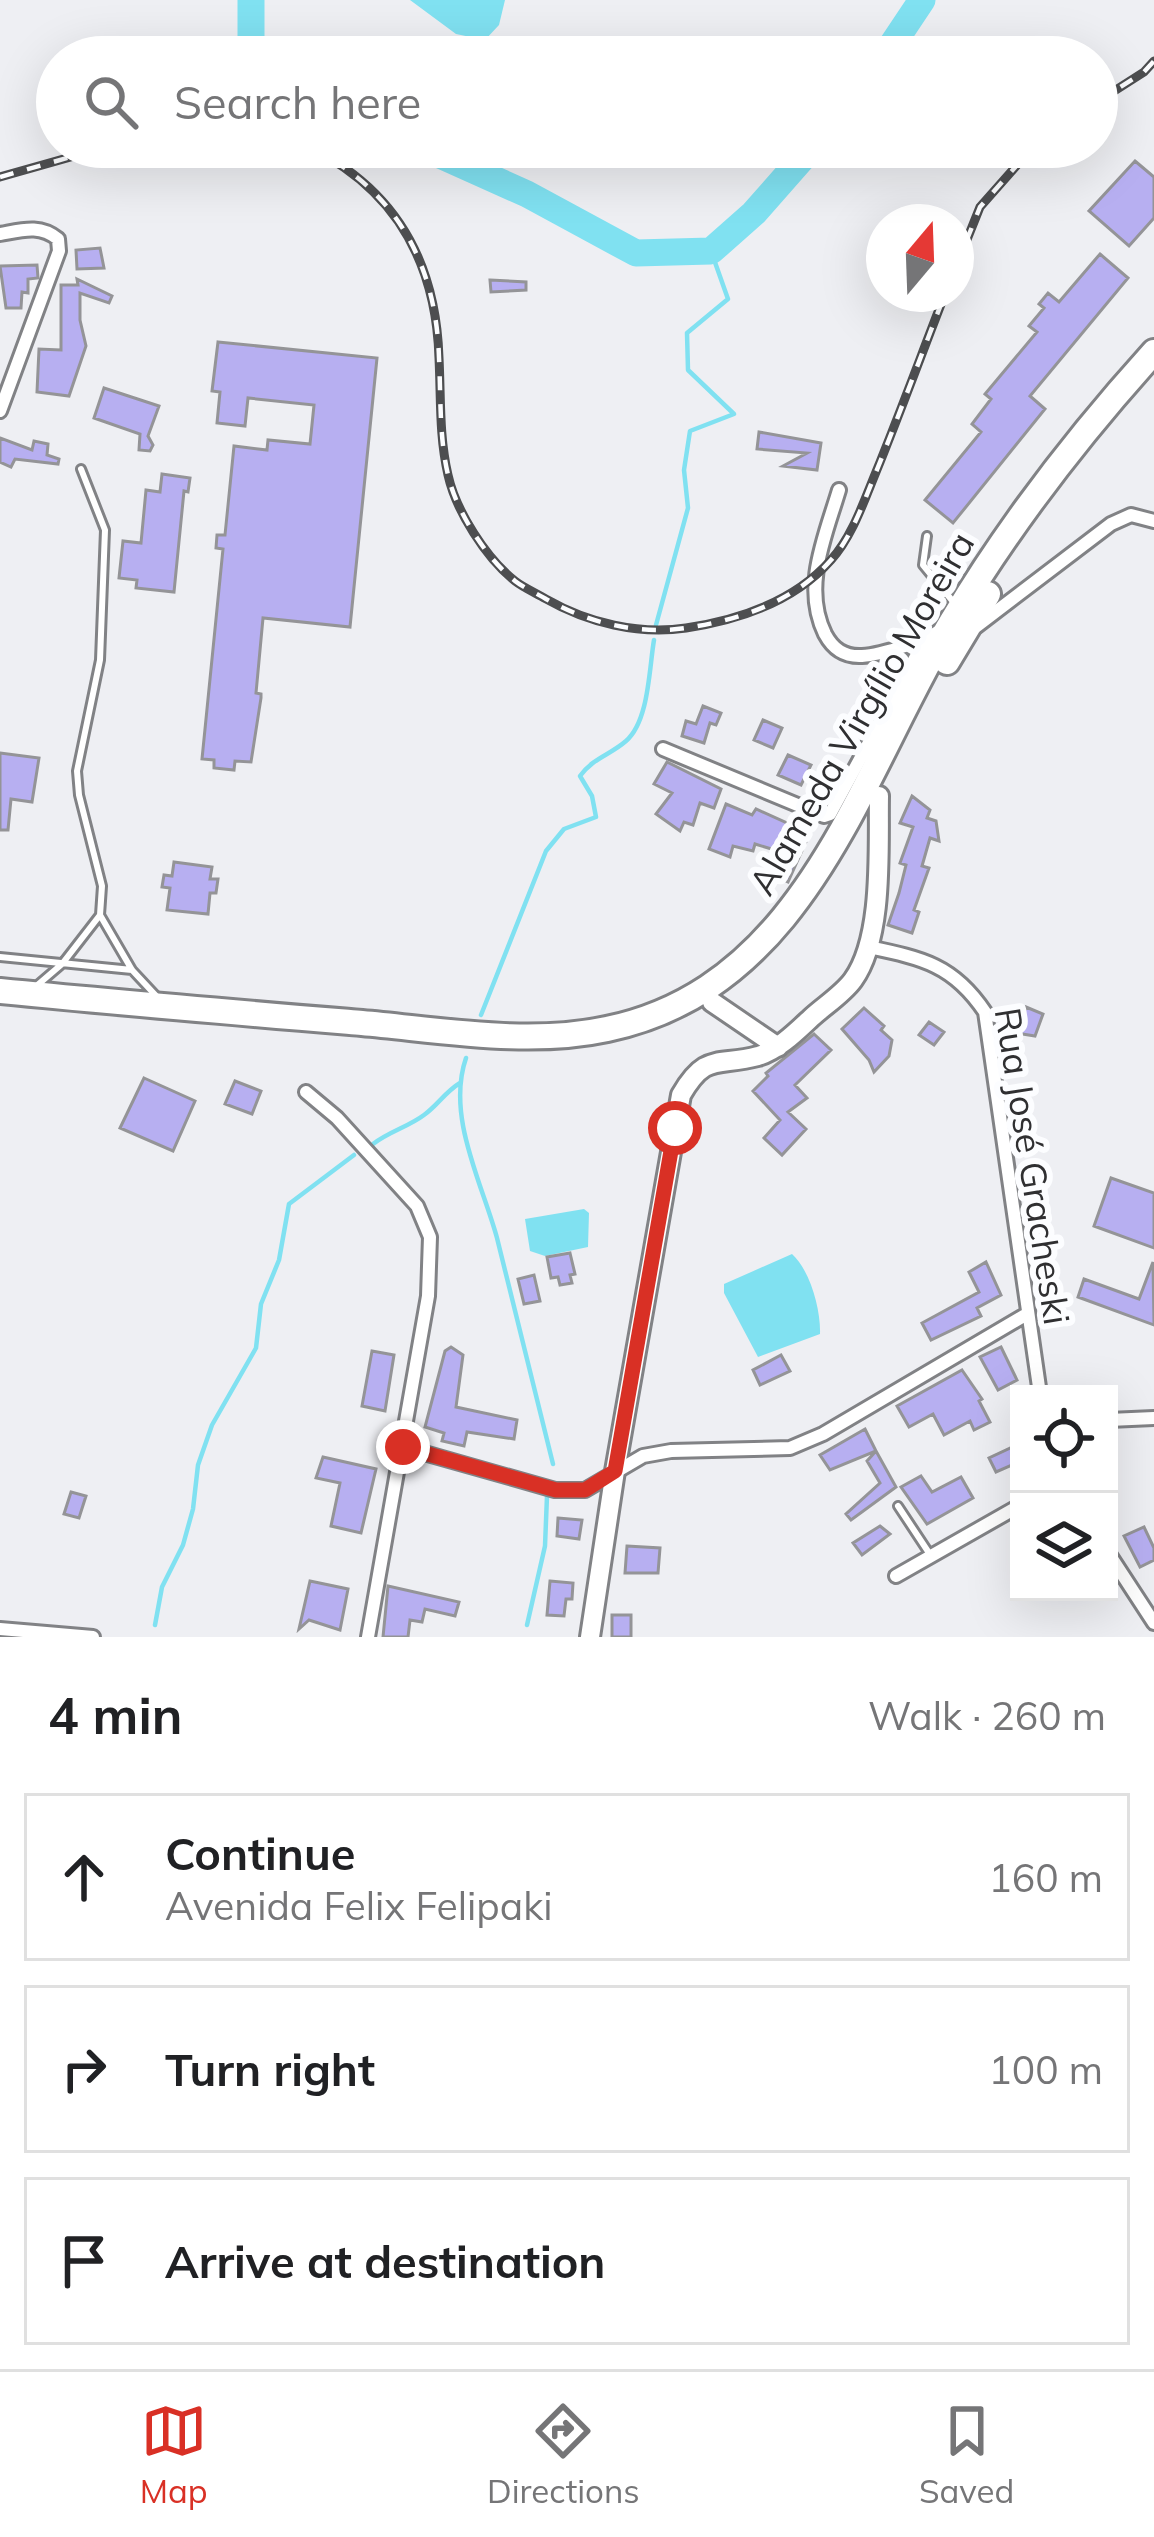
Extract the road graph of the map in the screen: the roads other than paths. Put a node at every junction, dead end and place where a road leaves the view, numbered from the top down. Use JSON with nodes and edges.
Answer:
{"nodes":[{"id":1,"x":0,"y":234,"type":"edge"},
{"id":2,"x":1154,"y":352,"type":"edge"},
{"id":3,"x":1154,"y":375,"type":"edge"},
{"id":4,"x":0,"y":411,"type":"edge"},
{"id":5,"x":81,"y":469,"type":"dead end"},
{"id":6,"x":838,"y":490,"type":"dead end"},
{"id":7,"x":1154,"y":521,"type":"edge"},
{"id":8,"x":927,"y":536,"type":"dead end"},
{"id":9,"x":957,"y":624,"type":"junction"},
{"id":10,"x":926,"y":640,"type":"junction"},
{"id":11,"x":664,"y":748,"type":"dead end"},
{"id":12,"x":879,"y":796,"type":"junction"},
{"id":13,"x":100,"y":915,"type":"junction"},
{"id":14,"x":868,"y":947,"type":"junction"},
{"id":15,"x":0,"y":957,"type":"edge"},
{"id":16,"x":62,"y":964,"type":"junction"},
{"id":17,"x":132,"y":970,"type":"junction"},
{"id":18,"x":0,"y":991,"type":"edge"},
{"id":19,"x":27,"y":994,"type":"junction"},
{"id":20,"x":712,"y":1002,"type":"junction"},
{"id":21,"x":0,"y":1006,"type":"edge"},
{"id":22,"x":166,"y":1006,"type":"junction"},
{"id":23,"x":778,"y":1046,"type":"junction"},
{"id":24,"x":306,"y":1092,"type":"dead end"},
{"id":25,"x":1027,"y":1314,"type":"junction"},
{"id":26,"x":1039,"y":1385,"type":"edge"},
{"id":27,"x":1154,"y":1418,"type":"edge"},
{"id":28,"x":1118,"y":1420,"type":"edge"},
{"id":29,"x":403,"y":1447,"type":"junction"},
{"id":30,"x":615,"y":1471,"type":"junction"},
{"id":31,"x":898,"y":1506,"type":"dead end"},
{"id":32,"x":1010,"y":1511,"type":"edge"},
{"id":33,"x":931,"y":1556,"type":"junction"},
{"id":34,"x":1118,"y":1568,"type":"edge"},
{"id":35,"x":896,"y":1576,"type":"dead end"},
{"id":36,"x":1154,"y":1623,"type":"edge"},
{"id":37,"x":0,"y":1629,"type":"edge"},
{"id":38,"x":39,"y":1635,"type":"edge"},
{"id":39,"x":93,"y":1637,"type":"edge"},
{"id":40,"x":368,"y":1637,"type":"edge"},
{"id":41,"x":590,"y":1637,"type":"edge"}],
"edges":[{"from":1,"to":4,"type":"street"},
{"from":2,"to":9,"type":"highway","name":"Alameda Virgílio Moreira"},
{"from":3,"to":9,"type":"highway","name":"Alameda Virgílio Moreira"},
{"from":5,"to":13,"type":"lane"},
{"from":6,"to":10,"type":"street"},
{"from":7,"to":9,"type":"street"},
{"from":8,"to":9,"type":"lane"},
{"from":9,"to":10,"type":"street"},
{"from":9,"to":12,"type":"highway","name":"Alameda Virgílio Moreira"},
{"from":9,"to":22,"type":"highway","name":"Alameda Virgílio Moreira"},
{"from":10,"to":11,"type":"street"},
{"from":12,"to":14,"type":"street"},
{"from":12,"to":20,"type":"highway","name":"Alameda Virgílio Moreira"},
{"from":13,"to":16,"type":"lane"},
{"from":13,"to":17,"type":"lane"},
{"from":14,"to":23,"type":"street"},
{"from":14,"to":25,"type":"street","name":"Rua José Gracheski"},
{"from":15,"to":16,"type":"lane"},
{"from":16,"to":17,"type":"lane"},
{"from":16,"to":19,"type":"lane"},
{"from":17,"to":22,"type":"lane"},
{"from":18,"to":19,"type":"highway","name":"Alameda Virgílio Moreira"},
{"from":19,"to":22,"type":"highway","name":"Alameda Virgílio Moreira"},
{"from":20,"to":21,"type":"highway","name":"Alameda Virgílio Moreira"},
{"from":20,"to":23,"type":"street"},
{"from":23,"to":30,"type":"street"},
{"from":24,"to":29,"type":"street"},
{"from":25,"to":26,"type":"street","name":"Rua José Gracheski"},
{"from":25,"to":30,"type":"street"},
{"from":27,"to":28,"type":"street"},
{"from":29,"to":30,"type":"street"},
{"from":29,"to":40,"type":"street"},
{"from":30,"to":41,"type":"street"},
{"from":31,"to":33,"type":"lane"},
{"from":32,"to":33,"type":"street"},
{"from":33,"to":35,"type":"street"},
{"from":34,"to":36,"type":"street"},
{"from":37,"to":38,"type":"street"},
{"from":38,"to":39,"type":"street"}]}
